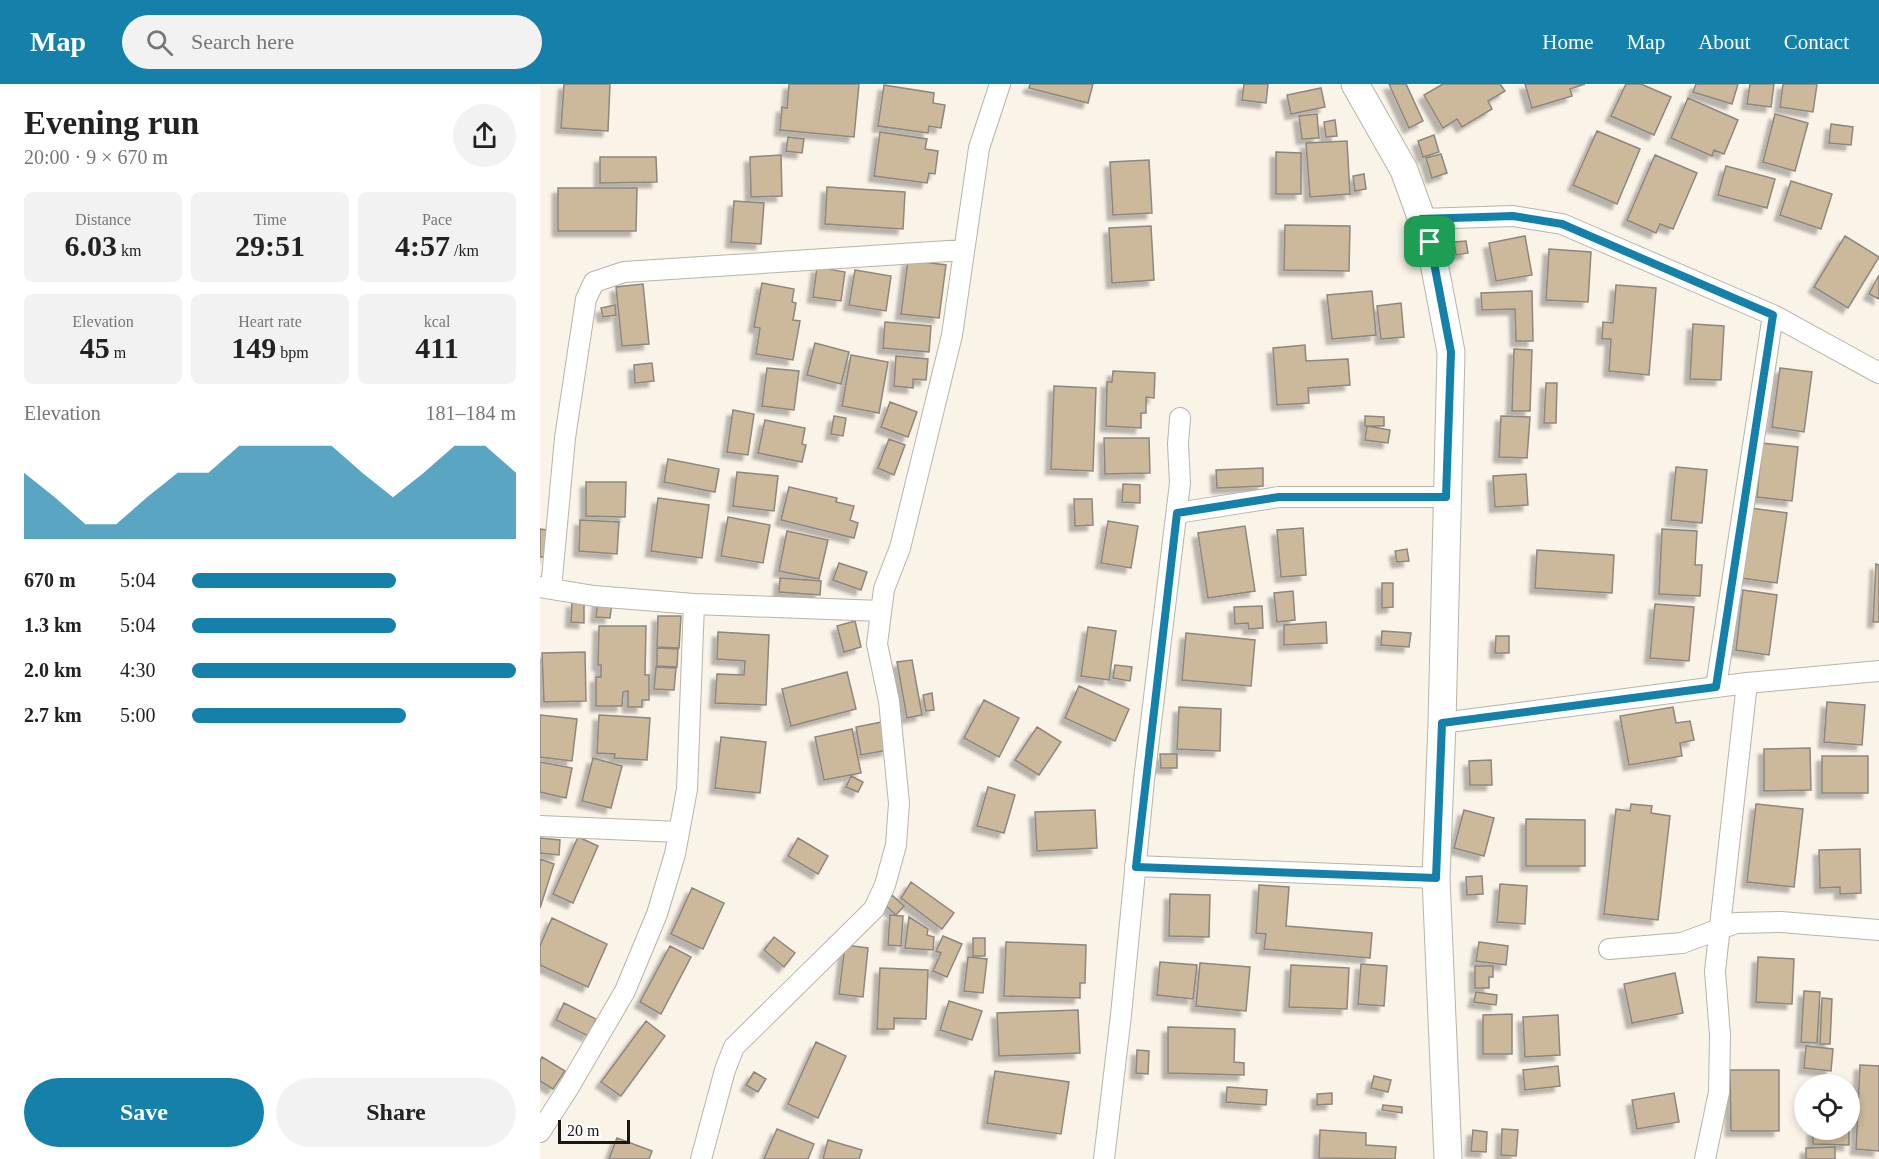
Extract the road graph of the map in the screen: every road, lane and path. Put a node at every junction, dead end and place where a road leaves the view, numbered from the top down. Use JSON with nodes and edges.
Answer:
{"nodes":[{"id":1,"x":1000,"y":84,"type":"edge"},
{"id":2,"x":1355,"y":84,"type":"edge"},
{"id":3,"x":1421,"y":219,"type":"junction"},
{"id":4,"x":964,"y":250,"type":"junction"},
{"id":5,"x":1773,"y":315,"type":"junction"},
{"id":6,"x":1879,"y":373,"type":"edge"},
{"id":7,"x":1180,"y":418,"type":"dead end"},
{"id":8,"x":1446,"y":497,"type":"junction"},
{"id":9,"x":1177,"y":513,"type":"junction"},
{"id":10,"x":545,"y":588,"type":"edge"},
{"id":11,"x":694,"y":604,"type":"junction"},
{"id":12,"x":881,"y":611,"type":"junction"},
{"id":13,"x":1879,"y":671,"type":"edge"},
{"id":14,"x":1747,"y":683,"type":"junction"},
{"id":15,"x":1716,"y":687,"type":"junction"},
{"id":16,"x":1442,"y":723,"type":"junction"},
{"id":17,"x":540,"y":826,"type":"edge"},
{"id":18,"x":679,"y":832,"type":"junction"},
{"id":19,"x":1136,"y":867,"type":"junction"},
{"id":20,"x":1436,"y":878,"type":"junction"},
{"id":21,"x":1720,"y":929,"type":"junction"},
{"id":22,"x":1879,"y":930,"type":"edge"},
{"id":23,"x":1609,"y":949,"type":"dead end"},
{"id":24,"x":540,"y":1132,"type":"edge"},
{"id":25,"x":701,"y":1159,"type":"edge"},
{"id":26,"x":1104,"y":1159,"type":"edge"},
{"id":27,"x":1448,"y":1159,"type":"edge"},
{"id":28,"x":1705,"y":1159,"type":"edge"}],
"edges":[{"from":1,"to":4,"type":"street"},
{"from":2,"to":3,"type":"street"},
{"from":3,"to":5,"type":"street"},
{"from":3,"to":8,"type":"street"},
{"from":4,"to":10,"type":"street"},
{"from":4,"to":12,"type":"street"},
{"from":5,"to":6,"type":"street"},
{"from":5,"to":15,"type":"street"},
{"from":7,"to":9,"type":"street"},
{"from":8,"to":9,"type":"street"},
{"from":8,"to":16,"type":"street"},
{"from":9,"to":19,"type":"street"},
{"from":10,"to":11,"type":"street"},
{"from":11,"to":12,"type":"street"},
{"from":11,"to":18,"type":"street"},
{"from":12,"to":25,"type":"street"},
{"from":13,"to":14,"type":"street"},
{"from":14,"to":15,"type":"street"},
{"from":14,"to":21,"type":"street"},
{"from":15,"to":16,"type":"street"},
{"from":16,"to":20,"type":"street"},
{"from":17,"to":18,"type":"street"},
{"from":18,"to":24,"type":"street"},
{"from":19,"to":20,"type":"street"},
{"from":19,"to":26,"type":"street"},
{"from":20,"to":27,"type":"street"},
{"from":21,"to":22,"type":"street"},
{"from":21,"to":23,"type":"street"},
{"from":21,"to":28,"type":"street"}]}
